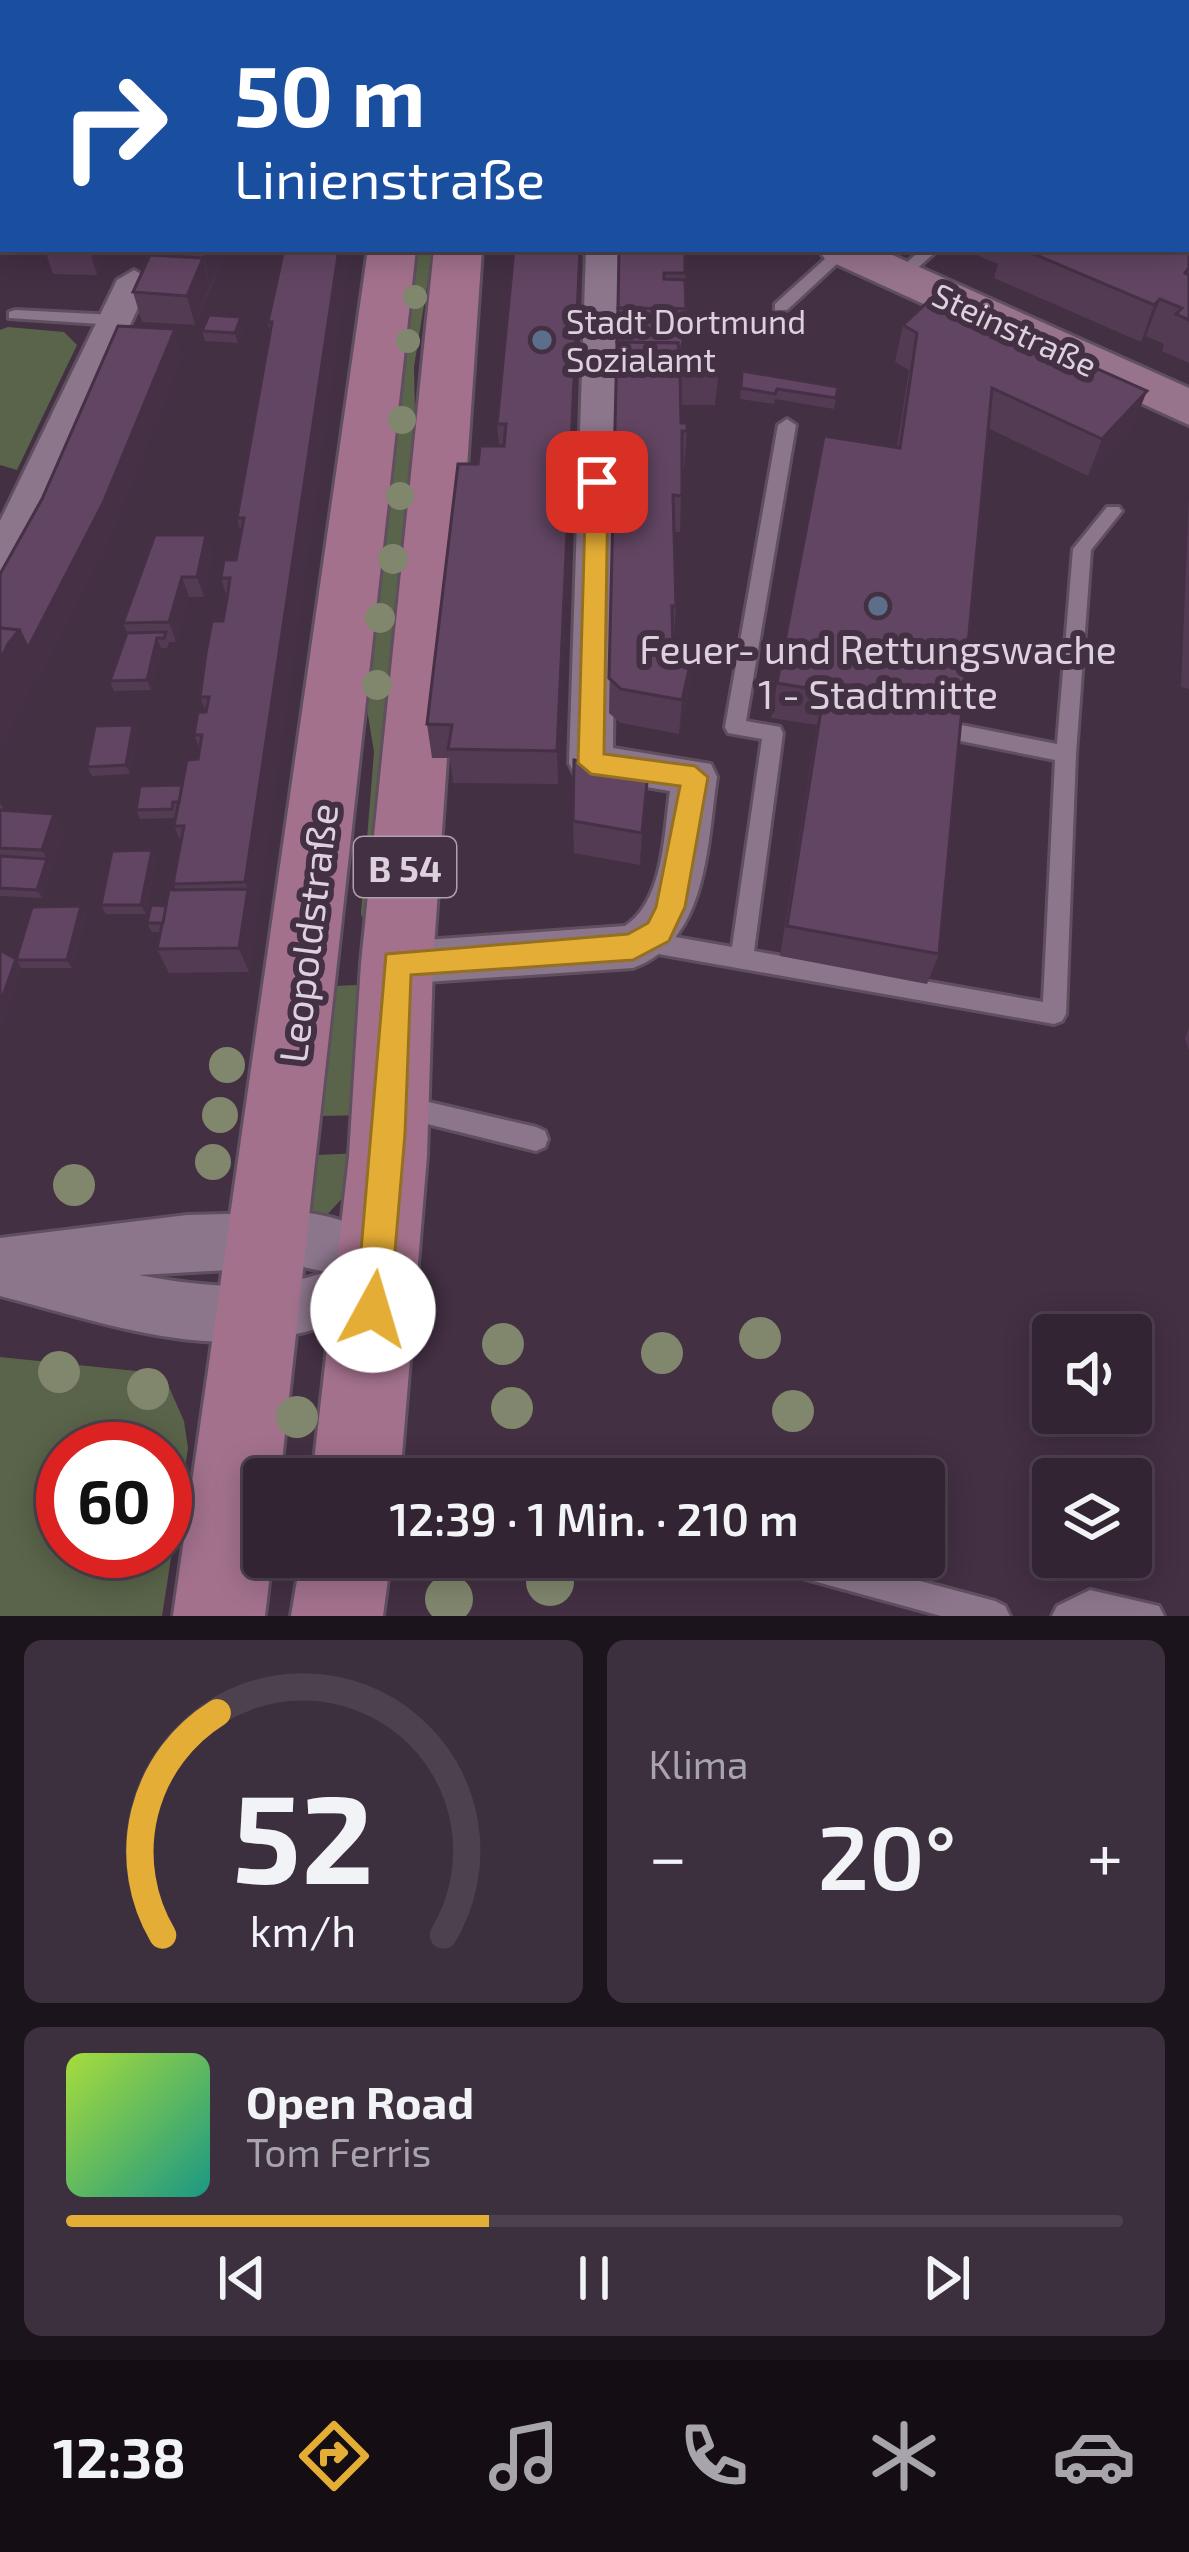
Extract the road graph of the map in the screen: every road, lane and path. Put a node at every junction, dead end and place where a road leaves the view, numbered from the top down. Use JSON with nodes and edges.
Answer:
{"nodes":[{"id":1,"x":458,"y":252,"type":"edge"},
{"id":2,"x":602,"y":252,"type":"edge"},
{"id":3,"x":841,"y":252,"type":"edge"},
{"id":4,"x":854,"y":252,"type":"edge"},
{"id":5,"x":386,"y":261,"type":"edge"},
{"id":6,"x":915,"y":263,"type":"edge"},
{"id":7,"x":134,"y":280,"type":"edge"},
{"id":8,"x":781,"y":307,"type":"dead end"},
{"id":9,"x":15,"y":315,"type":"dead end"},
{"id":10,"x":115,"y":320,"type":"junction"},
{"id":11,"x":1189,"y":408,"type":"edge"},
{"id":12,"x":787,"y":425,"type":"dead end"},
{"id":13,"x":1113,"y":511,"type":"dead end"},
{"id":14,"x":0,"y":561,"type":"edge"},
{"id":15,"x":951,"y":731,"type":"edge"},
{"id":16,"x":1066,"y":754,"type":"junction"},
{"id":17,"x":311,"y":910,"type":"junction"},
{"id":18,"x":647,"y":942,"type":"junction"},
{"id":19,"x":741,"y":959,"type":"junction"},
{"id":20,"x":397,"y":963,"type":"junction"},
{"id":21,"x":391,"y":1105,"type":"junction"},
{"id":22,"x":536,"y":1139,"type":"dead end"},
{"id":23,"x":0,"y":1267,"type":"edge"},
{"id":24,"x":377,"y":1274,"type":"junction"},
{"id":25,"x":261,"y":1278,"type":"junction"},
{"id":26,"x":358,"y":1458,"type":"edge"},
{"id":27,"x":343,"y":1578,"type":"edge"},
{"id":28,"x":854,"y":1578,"type":"edge"},
{"id":29,"x":219,"y":1616,"type":"edge"},
{"id":30,"x":338,"y":1616,"type":"edge"},
{"id":31,"x":995,"y":1616,"type":"edge"},
{"id":32,"x":1067,"y":1616,"type":"edge"},
{"id":33,"x":1149,"y":1616,"type":"edge"}],
"edges":[{"from":1,"to":20,"type":"main road","number":"B 54"},
{"from":2,"to":18,"type":"street"},
{"from":3,"to":8,"type":"lane"},
{"from":4,"to":6,"type":"main road","name":"Steinstraße"},
{"from":5,"to":17,"type":"main road","name":"Leopoldstraße","number":"B 54"},
{"from":6,"to":11,"type":"main road","name":"Steinstraße"},
{"from":7,"to":10,"type":"street"},
{"from":9,"to":10,"type":"lane"},
{"from":10,"to":14,"type":"street"},
{"from":12,"to":19,"type":"lane"},
{"from":13,"to":16,"type":"lane"},
{"from":15,"to":16,"type":"lane"},
{"from":16,"to":19,"type":"lane"},
{"from":17,"to":20,"type":"main road"},
{"from":17,"to":25,"type":"main road","name":"Leopoldstraße","number":"B 54"},
{"from":18,"to":19,"type":"lane"},
{"from":18,"to":20,"type":"street"},
{"from":20,"to":21,"type":"main road","number":"B 54"},
{"from":21,"to":22,"type":"lane"},
{"from":21,"to":24,"type":"main road","number":"B 54"},
{"from":23,"to":25,"type":"street"},
{"from":23,"to":25,"type":"street"},
{"from":24,"to":25,"type":"street"},
{"from":24,"to":25,"type":"street"},
{"from":24,"to":26,"type":"main road","number":"B 54"},
{"from":25,"to":29,"type":"main road","name":"Leopoldstraße","number":"B 54"},
{"from":27,"to":30,"type":"main road"},
{"from":28,"to":31,"type":"lane"},
{"from":32,"to":33,"type":"lane"}]}
